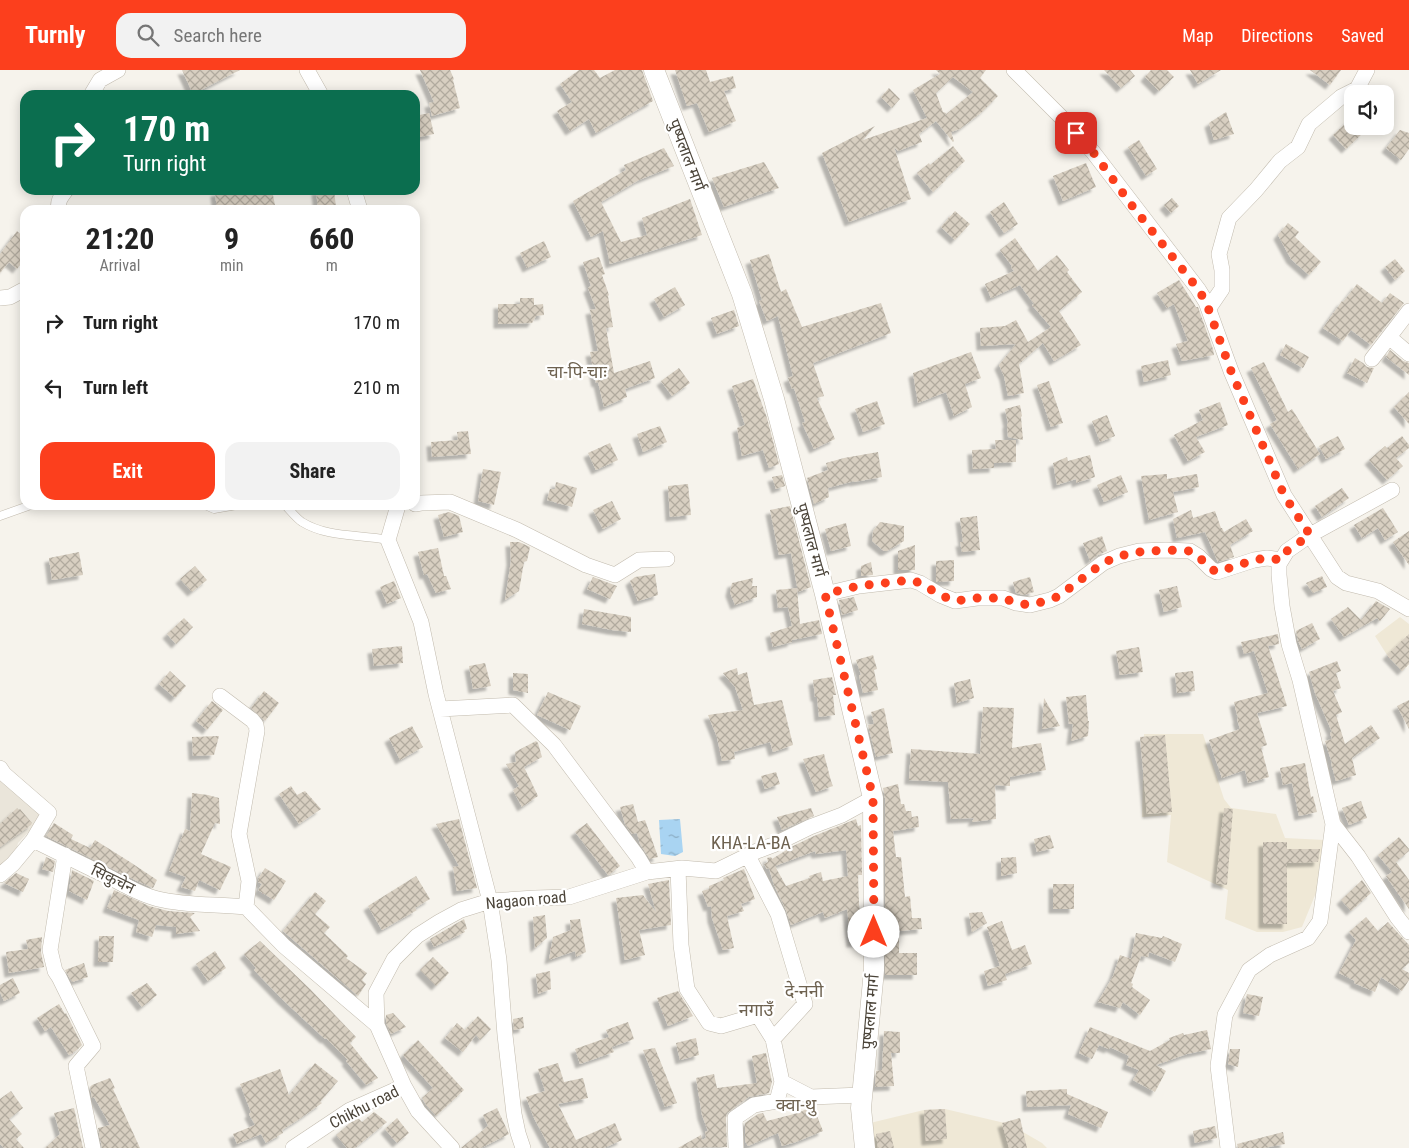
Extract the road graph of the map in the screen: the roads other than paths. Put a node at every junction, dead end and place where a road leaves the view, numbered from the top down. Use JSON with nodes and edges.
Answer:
{"nodes":[{"id":1,"x":118,"y":70,"type":"edge"},
{"id":2,"x":307,"y":70,"type":"edge"},
{"id":3,"x":654,"y":70,"type":"edge"},
{"id":4,"x":1014,"y":70,"type":"edge"},
{"id":5,"x":1367,"y":70,"type":"edge"},
{"id":6,"x":94,"y":90,"type":"edge"},
{"id":7,"x":318,"y":90,"type":"edge"},
{"id":8,"x":20,"y":292,"type":"edge"},
{"id":9,"x":0,"y":298,"type":"edge"},
{"id":10,"x":1209,"y":308,"type":"junction"},
{"id":11,"x":1409,"y":311,"type":"edge"},
{"id":12,"x":1389,"y":337,"type":"junction"},
{"id":13,"x":1409,"y":354,"type":"edge"},
{"id":14,"x":1372,"y":359,"type":"dead end"},
{"id":15,"x":1392,"y":490,"type":"dead end"},
{"id":16,"x":420,"y":502,"type":"edge"},
{"id":17,"x":20,"y":509,"type":"edge"},
{"id":18,"x":290,"y":510,"type":"edge"},
{"id":19,"x":396,"y":510,"type":"edge"},
{"id":20,"x":0,"y":516,"type":"edge"},
{"id":21,"x":1310,"y":535,"type":"junction"},
{"id":22,"x":388,"y":540,"type":"junction"},
{"id":23,"x":667,"y":559,"type":"dead end"},
{"id":24,"x":1281,"y":560,"type":"junction"},
{"id":25,"x":825,"y":594,"type":"junction"},
{"id":26,"x":1409,"y":609,"type":"edge"},
{"id":27,"x":220,"y":696,"type":"dead end"},
{"id":28,"x":440,"y":709,"type":"junction"},
{"id":29,"x":0,"y":768,"type":"edge"},
{"id":30,"x":873,"y":798,"type":"junction"},
{"id":31,"x":1333,"y":824,"type":"junction"},
{"id":32,"x":32,"y":840,"type":"junction"},
{"id":33,"x":66,"y":855,"type":"junction"},
{"id":34,"x":748,"y":856,"type":"junction"},
{"id":35,"x":678,"y":869,"type":"junction"},
{"id":36,"x":647,"y":872,"type":"junction"},
{"id":37,"x":0,"y":875,"type":"edge"},
{"id":38,"x":490,"y":901,"type":"junction"},
{"id":39,"x":246,"y":907,"type":"junction"},
{"id":40,"x":1409,"y":932,"type":"edge"},
{"id":41,"x":377,"y":1025,"type":"junction"},
{"id":42,"x":772,"y":1039,"type":"junction"},
{"id":43,"x":782,"y":1082,"type":"junction"},
{"id":44,"x":404,"y":1086,"type":"junction"},
{"id":45,"x":862,"y":1095,"type":"junction"},
{"id":46,"x":93,"y":1148,"type":"edge"},
{"id":47,"x":293,"y":1148,"type":"edge"},
{"id":48,"x":452,"y":1148,"type":"edge"},
{"id":49,"x":523,"y":1148,"type":"edge"},
{"id":50,"x":736,"y":1148,"type":"edge"},
{"id":51,"x":865,"y":1148,"type":"edge"},
{"id":52,"x":1228,"y":1148,"type":"edge"}],
"edges":[{"from":1,"to":6,"type":"street"},
{"from":2,"to":7,"type":"street"},
{"from":3,"to":25,"type":"street","name":"पुष्पलाल मार्ग"},
{"from":4,"to":10,"type":"street"},
{"from":5,"to":10,"type":"street"},
{"from":8,"to":9,"type":"street"},
{"from":10,"to":21,"type":"street"},
{"from":11,"to":12,"type":"street"},
{"from":12,"to":13,"type":"street"},
{"from":12,"to":14,"type":"street"},
{"from":15,"to":21,"type":"street"},
{"from":16,"to":23,"type":"street"},
{"from":17,"to":20,"type":"lane"},
{"from":18,"to":22,"type":"lane"},
{"from":19,"to":22,"type":"street"},
{"from":21,"to":24,"type":"street"},
{"from":21,"to":26,"type":"street"},
{"from":22,"to":28,"type":"street"},
{"from":24,"to":25,"type":"street"},
{"from":24,"to":31,"type":"street"},
{"from":25,"to":30,"type":"street","name":"पुष्पलाल मार्ग"},
{"from":27,"to":39,"type":"street"},
{"from":28,"to":36,"type":"street"},
{"from":28,"to":38,"type":"street"},
{"from":29,"to":32,"type":"street"},
{"from":30,"to":34,"type":"street","name":"Nagaon road"},
{"from":30,"to":45,"type":"street","name":"पुष्पलाल मार्ग"},
{"from":31,"to":40,"type":"street"},
{"from":31,"to":52,"type":"street"},
{"from":32,"to":33,"type":"street","name":"सिकुचेन"},
{"from":32,"to":37,"type":"street"},
{"from":33,"to":39,"type":"street","name":"सिकुचेन"},
{"from":33,"to":46,"type":"street"},
{"from":34,"to":35,"type":"street","name":"Nagaon road"},
{"from":34,"to":42,"type":"street"},
{"from":35,"to":36,"type":"street","name":"Nagaon road"},
{"from":35,"to":42,"type":"street"},
{"from":36,"to":38,"type":"street","name":"Nagaon road"},
{"from":38,"to":41,"type":"street","name":"Nagaon road"},
{"from":38,"to":49,"type":"street"},
{"from":39,"to":41,"type":"street"},
{"from":41,"to":44,"type":"street","name":"Chikhu road"},
{"from":42,"to":43,"type":"street"},
{"from":43,"to":45,"type":"street"},
{"from":43,"to":50,"type":"street"},
{"from":44,"to":47,"type":"street","name":"Chikhu road"},
{"from":44,"to":48,"type":"street"},
{"from":45,"to":51,"type":"street","name":"पुष्पलाल मार्ग"}]}
